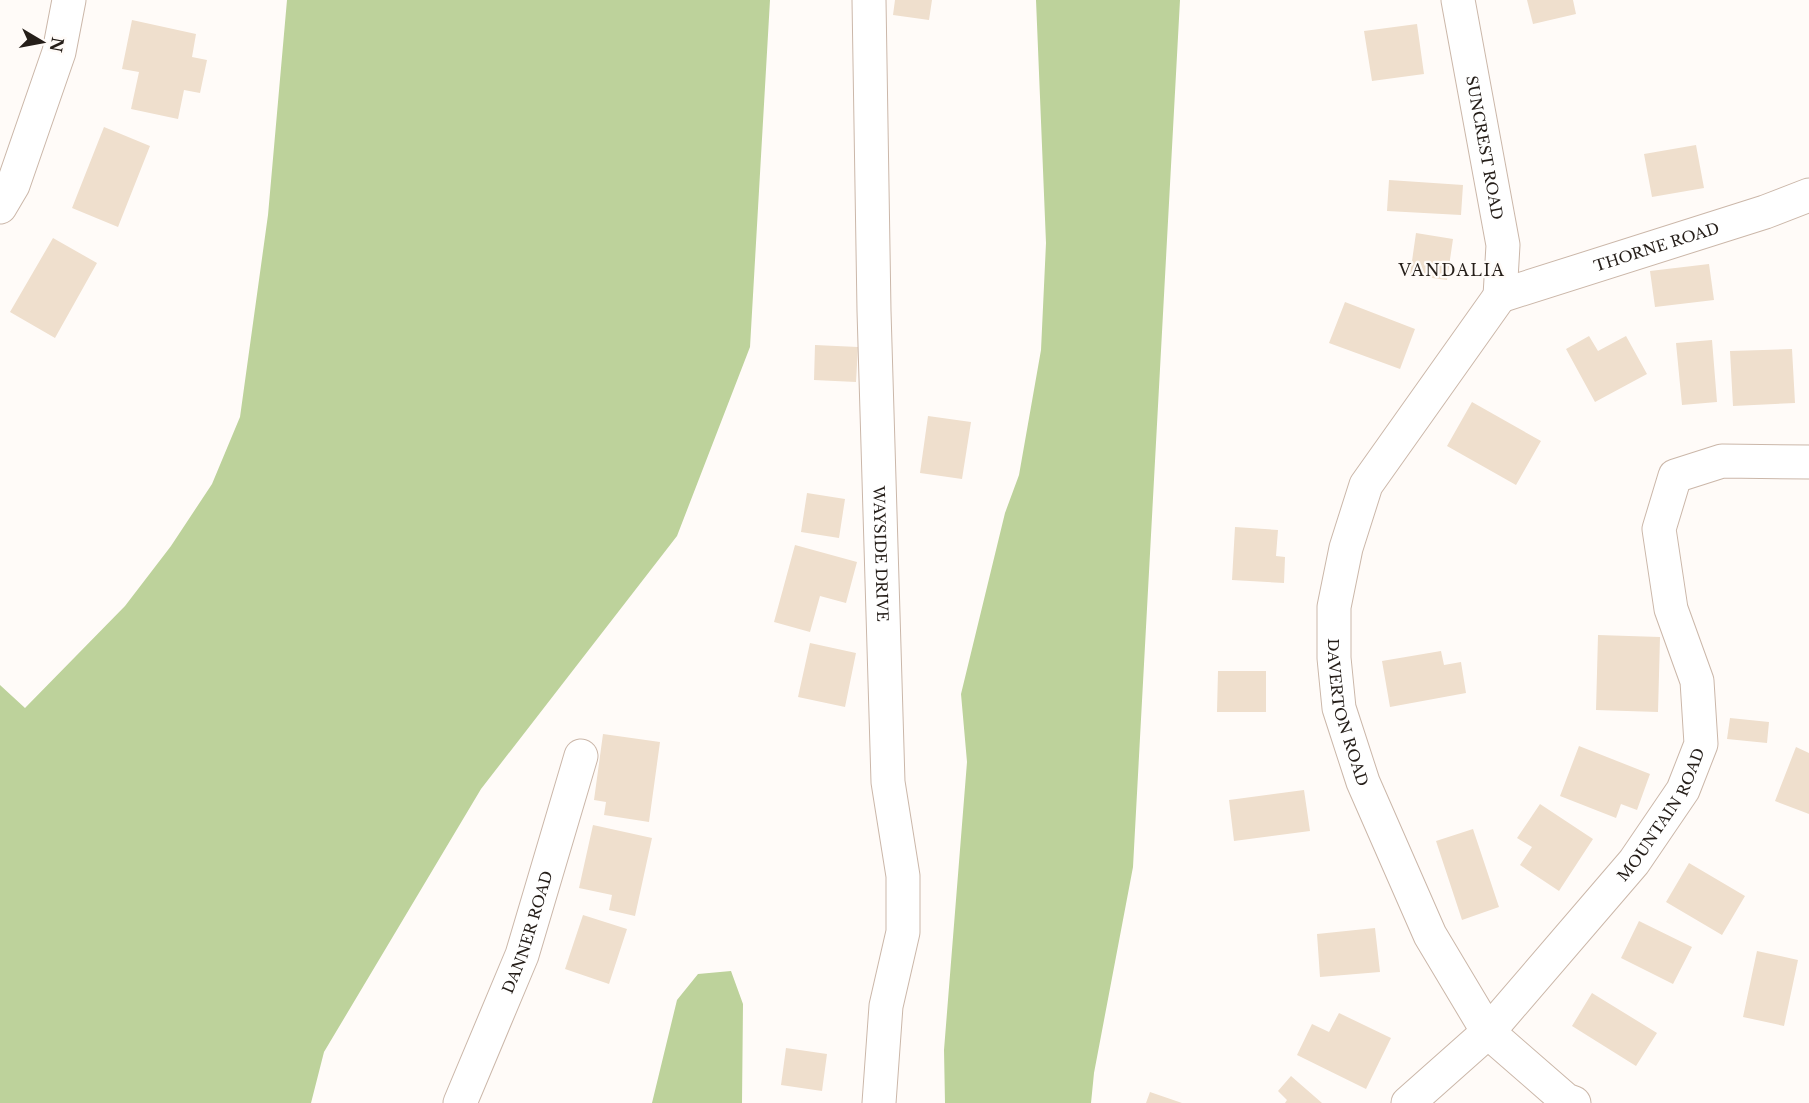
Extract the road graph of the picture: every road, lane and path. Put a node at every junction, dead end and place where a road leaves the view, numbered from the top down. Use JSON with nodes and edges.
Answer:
{"nodes":[{"id":1,"x":69,"y":0,"type":"edge"},
{"id":2,"x":869,"y":0,"type":"edge"},
{"id":3,"x":1458,"y":0,"type":"edge"},
{"id":4,"x":1809,"y":195,"type":"edge"},
{"id":5,"x":0,"y":207,"type":"edge"},
{"id":6,"x":1500,"y":296,"type":"junction"},
{"id":7,"x":1809,"y":462,"type":"edge"},
{"id":8,"x":581,"y":756,"type":"dead end"},
{"id":9,"x":1488,"y":1032,"type":"junction"},
{"id":10,"x":460,"y":1103,"type":"edge"},
{"id":11,"x":879,"y":1103,"type":"edge"},
{"id":12,"x":1408,"y":1103,"type":"edge"},
{"id":13,"x":1574,"y":1103,"type":"edge"}],
"edges":[{"from":1,"to":5,"type":"street"},
{"from":2,"to":11,"type":"street","name":"WAYSIDE DRIVE"},
{"from":3,"to":6,"type":"street","name":"SUNCREST ROAD"},
{"from":4,"to":6,"type":"street","name":"THORNE ROAD"},
{"from":6,"to":9,"type":"street","name":"DAVERTON ROAD"},
{"from":7,"to":9,"type":"street","name":"MOUNTAIN ROAD"},
{"from":8,"to":10,"type":"street","name":"DANNER ROAD"},
{"from":9,"to":12,"type":"street","name":"MOUNTAIN ROAD"},
{"from":9,"to":13,"type":"street","name":"DAVERTON ROAD"}]}
